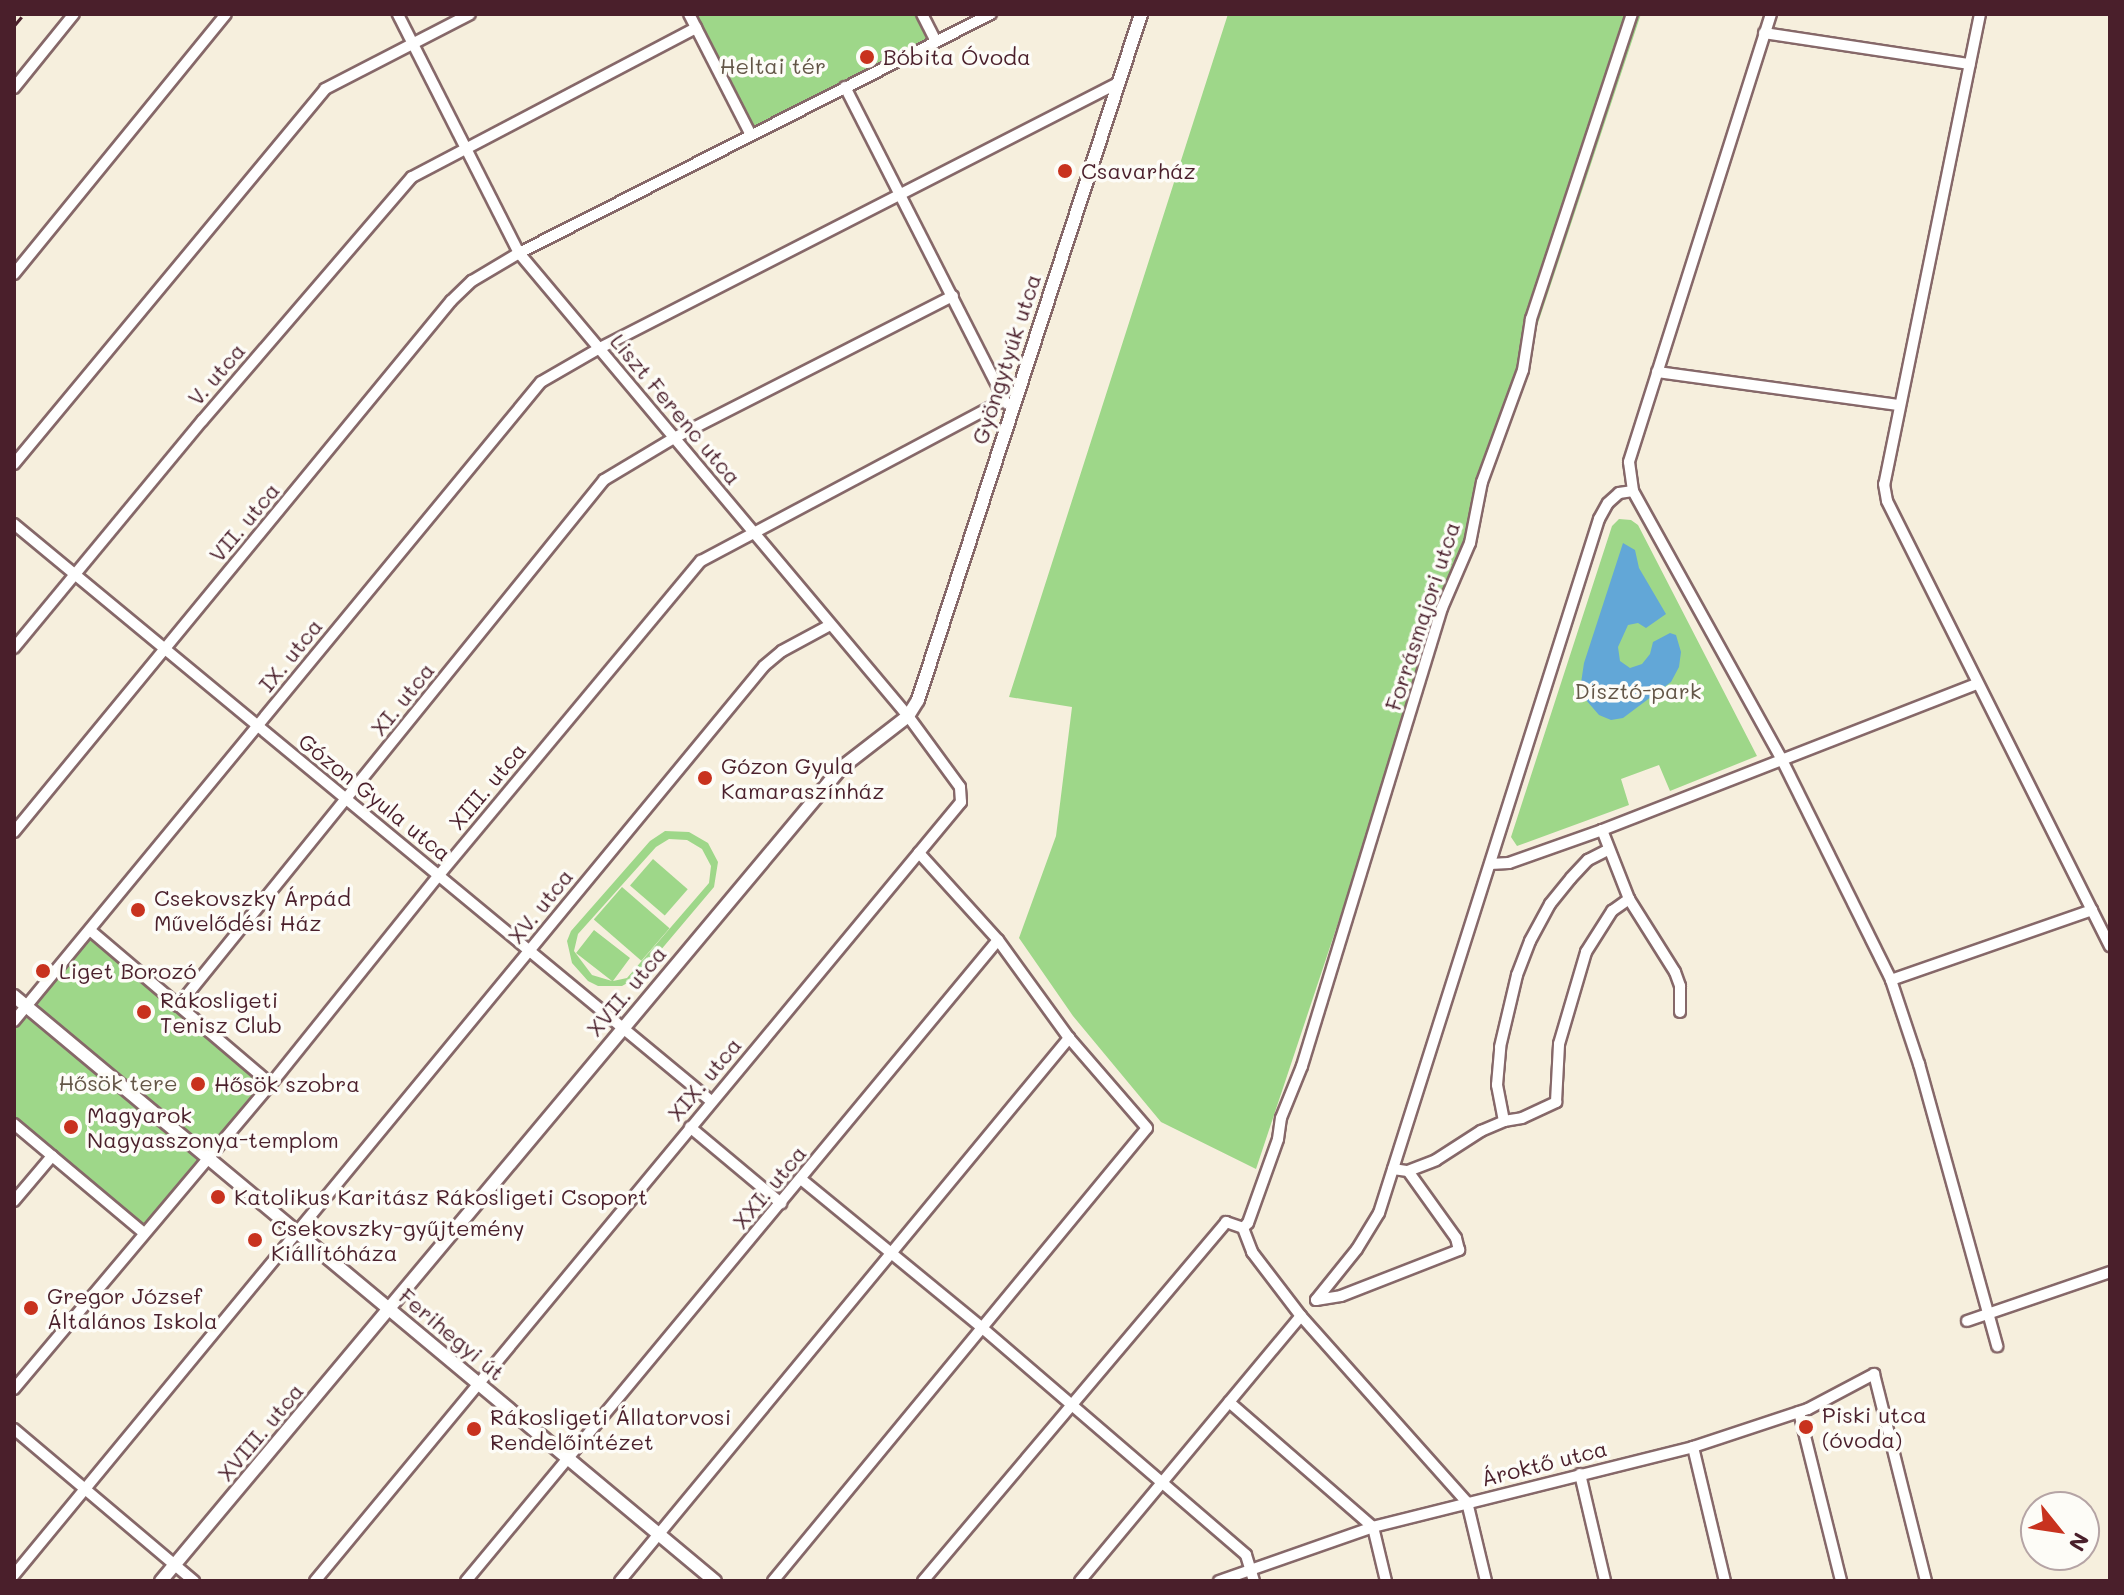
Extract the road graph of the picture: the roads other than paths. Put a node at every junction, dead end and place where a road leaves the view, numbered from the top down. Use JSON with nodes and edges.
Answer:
{"nodes":[{"id":1,"x":74,"y":14,"type":"edge"},
{"id":2,"x":226,"y":14,"type":"edge"},
{"id":3,"x":398,"y":14,"type":"edge"},
{"id":4,"x":470,"y":14,"type":"edge"},
{"id":5,"x":689,"y":14,"type":"edge"},
{"id":6,"x":922,"y":14,"type":"edge"},
{"id":7,"x":991,"y":14,"type":"edge"},
{"id":8,"x":1141,"y":14,"type":"edge"},
{"id":9,"x":1632,"y":14,"type":"edge"},
{"id":10,"x":1771,"y":14,"type":"edge"},
{"id":11,"x":1980,"y":14,"type":"edge"},
{"id":12,"x":696,"y":28,"type":"junction"},
{"id":13,"x":1764,"y":33,"type":"junction"},
{"id":14,"x":936,"y":41,"type":"junction"},
{"id":15,"x":413,"y":43,"type":"junction"},
{"id":16,"x":1970,"y":64,"type":"junction"},
{"id":17,"x":1120,"y":82,"type":"junction"},
{"id":18,"x":845,"y":87,"type":"junction"},
{"id":19,"x":14,"y":88,"type":"edge"},
{"id":20,"x":751,"y":135,"type":"junction"},
{"id":21,"x":467,"y":148,"type":"junction"},
{"id":22,"x":901,"y":195,"type":"junction"},
{"id":23,"x":519,"y":253,"type":"junction"},
{"id":24,"x":14,"y":274,"type":"edge"},
{"id":25,"x":953,"y":296,"type":"junction"},
{"id":26,"x":600,"y":348,"type":"junction"},
{"id":27,"x":1657,"y":372,"type":"junction"},
{"id":28,"x":1007,"y":404,"type":"junction"},
{"id":29,"x":1899,"y":405,"type":"junction"},
{"id":30,"x":674,"y":438,"type":"junction"},
{"id":31,"x":14,"y":464,"type":"edge"},
{"id":32,"x":1633,"y":491,"type":"junction"},
{"id":33,"x":14,"y":524,"type":"edge"},
{"id":34,"x":752,"y":531,"type":"junction"},
{"id":35,"x":74,"y":574,"type":"junction"},
{"id":36,"x":830,"y":625,"type":"junction"},
{"id":37,"x":14,"y":648,"type":"edge"},
{"id":38,"x":165,"y":649,"type":"junction"},
{"id":39,"x":1976,"y":684,"type":"junction"},
{"id":40,"x":908,"y":716,"type":"junction"},
{"id":41,"x":257,"y":726,"type":"junction"},
{"id":42,"x":1781,"y":758,"type":"junction"},
{"id":43,"x":347,"y":800,"type":"junction"},
{"id":44,"x":961,"y":802,"type":"joint"},
{"id":45,"x":1602,"y":830,"type":"junction"},
{"id":46,"x":14,"y":832,"type":"edge"},
{"id":47,"x":1608,"y":850,"type":"junction"},
{"id":48,"x":919,"y":853,"type":"junction"},
{"id":49,"x":1490,"y":864,"type":"junction"},
{"id":50,"x":439,"y":875,"type":"junction"},
{"id":51,"x":1629,"y":899,"type":"junction"},
{"id":52,"x":2092,"y":910,"type":"junction"},
{"id":53,"x":91,"y":931,"type":"junction"},
{"id":54,"x":998,"y":940,"type":"junction"},
{"id":55,"x":2110,"y":946,"type":"edge"},
{"id":56,"x":529,"y":951,"type":"junction"},
{"id":57,"x":1891,"y":980,"type":"junction"},
{"id":58,"x":14,"y":996,"type":"edge"},
{"id":59,"x":178,"y":1006,"type":"junction"},
{"id":60,"x":26,"y":1007,"type":"junction"},
{"id":61,"x":1680,"y":1012,"type":"dead end"},
{"id":62,"x":14,"y":1021,"type":"edge"},
{"id":63,"x":622,"y":1026,"type":"junction"},
{"id":64,"x":1069,"y":1038,"type":"junction"},
{"id":65,"x":271,"y":1084,"type":"junction"},
{"id":66,"x":711,"y":1101,"type":"junction"},
{"id":67,"x":1504,"y":1121,"type":"junction"},
{"id":68,"x":14,"y":1124,"type":"edge"},
{"id":69,"x":690,"y":1127,"type":"junction"},
{"id":70,"x":52,"y":1156,"type":"junction"},
{"id":71,"x":207,"y":1157,"type":"junction"},
{"id":72,"x":1393,"y":1169,"type":"junction"},
{"id":73,"x":1408,"y":1171,"type":"junction"},
{"id":74,"x":801,"y":1179,"type":"junction"},
{"id":75,"x":14,"y":1201,"type":"edge"},
{"id":76,"x":781,"y":1203,"type":"junction"},
{"id":77,"x":1243,"y":1228,"type":"junction"},
{"id":78,"x":297,"y":1231,"type":"junction"},
{"id":79,"x":144,"y":1233,"type":"junction"},
{"id":80,"x":891,"y":1255,"type":"junction"},
{"id":81,"x":2110,"y":1272,"type":"edge"},
{"id":82,"x":389,"y":1308,"type":"junction"},
{"id":83,"x":1988,"y":1313,"type":"junction"},
{"id":84,"x":1301,"y":1316,"type":"junction"},
{"id":85,"x":1967,"y":1321,"type":"dead end"},
{"id":86,"x":980,"y":1326,"type":"junction"},
{"id":87,"x":1997,"y":1346,"type":"dead end"},
{"id":88,"x":480,"y":1384,"type":"junction"},
{"id":89,"x":14,"y":1389,"type":"edge"},
{"id":90,"x":1229,"y":1402,"type":"junction"},
{"id":91,"x":1071,"y":1405,"type":"junction"},
{"id":92,"x":1799,"y":1412,"type":"junction"},
{"id":93,"x":14,"y":1429,"type":"edge"},
{"id":94,"x":1693,"y":1447,"type":"junction"},
{"id":95,"x":570,"y":1459,"type":"junction"},
{"id":96,"x":1580,"y":1474,"type":"junction"},
{"id":97,"x":1160,"y":1483,"type":"junction"},
{"id":98,"x":84,"y":1489,"type":"junction"},
{"id":99,"x":1467,"y":1502,"type":"junction"},
{"id":100,"x":1373,"y":1527,"type":"junction"},
{"id":101,"x":660,"y":1534,"type":"junction"},
{"id":102,"x":175,"y":1565,"type":"junction"},
{"id":103,"x":14,"y":1575,"type":"edge"},
{"id":104,"x":1252,"y":1576,"type":"edge"},
{"id":105,"x":161,"y":1581,"type":"edge"},
{"id":106,"x":194,"y":1581,"type":"edge"},
{"id":107,"x":315,"y":1581,"type":"edge"},
{"id":108,"x":466,"y":1581,"type":"edge"},
{"id":109,"x":620,"y":1581,"type":"edge"},
{"id":110,"x":715,"y":1581,"type":"edge"},
{"id":111,"x":773,"y":1581,"type":"edge"},
{"id":112,"x":923,"y":1581,"type":"edge"},
{"id":113,"x":1080,"y":1581,"type":"edge"},
{"id":114,"x":1219,"y":1581,"type":"edge"},
{"id":115,"x":1386,"y":1581,"type":"edge"},
{"id":116,"x":1486,"y":1581,"type":"edge"},
{"id":117,"x":1605,"y":1581,"type":"edge"},
{"id":118,"x":1725,"y":1581,"type":"edge"},
{"id":119,"x":1841,"y":1581,"type":"edge"},
{"id":120,"x":1926,"y":1581,"type":"edge"}],
"edges":[{"from":1,"to":19,"type":"street"},
{"from":2,"to":24,"type":"street"},
{"from":3,"to":15,"type":"street","name":"Liszt Ferenc utca"},
{"from":4,"to":15,"type":"street"},
{"from":5,"to":12,"type":"street"},
{"from":6,"to":14,"type":"street"},
{"from":7,"to":14,"type":"street","name":"VII. utca"},
{"from":8,"to":17,"type":"street","name":"Gyöngytyúk utca"},
{"from":9,"to":77,"type":"street","name":"Forrásmajori utca"},
{"from":10,"to":13,"type":"street"},
{"from":11,"to":16,"type":"street"},
{"from":12,"to":20,"type":"street"},
{"from":12,"to":21,"type":"street","name":"V. utca"},
{"from":13,"to":16,"type":"street"},
{"from":13,"to":27,"type":"street"},
{"from":14,"to":18,"type":"street","name":"VII. utca"},
{"from":15,"to":21,"type":"street","name":"Liszt Ferenc utca"},
{"from":15,"to":31,"type":"street"},
{"from":16,"to":29,"type":"street"},
{"from":17,"to":22,"type":"street","name":"IX. utca"},
{"from":17,"to":28,"type":"street","name":"Gyöngytyúk utca"},
{"from":18,"to":20,"type":"street","name":"VII. utca"},
{"from":18,"to":22,"type":"street"},
{"from":20,"to":23,"type":"street","name":"VII. utca"},
{"from":21,"to":23,"type":"street","name":"Liszt Ferenc utca"},
{"from":21,"to":35,"type":"street","name":"V. utca"},
{"from":22,"to":25,"type":"street"},
{"from":22,"to":26,"type":"street","name":"IX. utca"},
{"from":23,"to":26,"type":"street","name":"Liszt Ferenc utca"},
{"from":23,"to":38,"type":"street","name":"VII. utca"},
{"from":25,"to":28,"type":"street"},
{"from":25,"to":30,"type":"street","name":"XI. utca"},
{"from":26,"to":30,"type":"street","name":"Liszt Ferenc utca"},
{"from":26,"to":41,"type":"street","name":"IX. utca"},
{"from":27,"to":29,"type":"street"},
{"from":27,"to":32,"type":"street"},
{"from":28,"to":34,"type":"street","name":"XIII. utca"},
{"from":28,"to":40,"type":"street","name":"Gyöngytyúk utca"},
{"from":29,"to":39,"type":"street"},
{"from":30,"to":34,"type":"street","name":"Liszt Ferenc utca"},
{"from":30,"to":43,"type":"street","name":"XI. utca"},
{"from":32,"to":42,"type":"street"},
{"from":32,"to":49,"type":"street"},
{"from":33,"to":35,"type":"street","name":"Gózon Gyula utca"},
{"from":34,"to":36,"type":"street","name":"Liszt Ferenc utca"},
{"from":34,"to":50,"type":"street","name":"XIII. utca"},
{"from":35,"to":37,"type":"street","name":"V. utca"},
{"from":35,"to":38,"type":"street","name":"Gózon Gyula utca"},
{"from":36,"to":40,"type":"street","name":"Liszt Ferenc utca"},
{"from":36,"to":56,"type":"street","name":"XV. utca"},
{"from":38,"to":41,"type":"street","name":"Gózon Gyula utca"},
{"from":38,"to":46,"type":"street","name":"VII. utca"},
{"from":39,"to":42,"type":"street"},
{"from":39,"to":52,"type":"street"},
{"from":40,"to":44,"type":"street","name":"Liszt Ferenc utca"},
{"from":40,"to":63,"type":"street","name":"XVII. utca"},
{"from":41,"to":43,"type":"street","name":"Gózon Gyula utca"},
{"from":41,"to":53,"type":"street","name":"IX. utca"},
{"from":42,"to":45,"type":"street"},
{"from":42,"to":57,"type":"street"},
{"from":43,"to":50,"type":"street","name":"Gózon Gyula utca"},
{"from":43,"to":59,"type":"street","name":"XI. utca"},
{"from":44,"to":48,"type":"street","name":"XIX. utca"},
{"from":45,"to":47,"type":"street"},
{"from":45,"to":49,"type":"street"},
{"from":47,"to":51,"type":"street"},
{"from":47,"to":67,"type":"street"},
{"from":48,"to":54,"type":"street"},
{"from":48,"to":66,"type":"street","name":"XIX. utca"},
{"from":49,"to":72,"type":"street"},
{"from":50,"to":56,"type":"street","name":"Gózon Gyula utca"},
{"from":50,"to":65,"type":"street","name":"XIII. utca"},
{"from":51,"to":61,"type":"street"},
{"from":51,"to":67,"type":"street"},
{"from":52,"to":55,"type":"street"},
{"from":52,"to":57,"type":"street"},
{"from":53,"to":59,"type":"street"},
{"from":53,"to":60,"type":"street","name":"IX. utca"},
{"from":54,"to":64,"type":"street"},
{"from":54,"to":74,"type":"street","name":"XXI. utca"},
{"from":56,"to":63,"type":"street","name":"Gózon Gyula utca"},
{"from":56,"to":78,"type":"street","name":"XV. utca"},
{"from":57,"to":83,"type":"street"},
{"from":58,"to":60,"type":"street","name":"Ferihegyi út"},
{"from":59,"to":65,"type":"street"},
{"from":60,"to":62,"type":"street","name":"IX. utca"},
{"from":60,"to":71,"type":"street","name":"Ferihegyi út"},
{"from":63,"to":66,"type":"street","name":"Gózon Gyula utca"},
{"from":63,"to":82,"type":"street","name":"XVII. utca"},
{"from":64,"to":80,"type":"street"},
{"from":64,"to":86,"type":"street"},
{"from":65,"to":71,"type":"street","name":"XIII. utca"},
{"from":66,"to":69,"type":"street","name":"XIX. utca"},
{"from":67,"to":73,"type":"street"},
{"from":68,"to":70,"type":"street"},
{"from":69,"to":76,"type":"street"},
{"from":69,"to":88,"type":"street","name":"XIX. utca"},
{"from":70,"to":75,"type":"street"},
{"from":70,"to":79,"type":"street"},
{"from":71,"to":78,"type":"street","name":"Ferihegyi út"},
{"from":71,"to":79,"type":"street","name":"XIII. utca"},
{"from":72,"to":73,"type":"street"},
{"from":72,"to":73,"type":"street"},
{"from":74,"to":76,"type":"street","name":"XXI. utca"},
{"from":74,"to":80,"type":"street"},
{"from":76,"to":95,"type":"street","name":"XXI. utca"},
{"from":77,"to":84,"type":"street"},
{"from":77,"to":91,"type":"street"},
{"from":78,"to":82,"type":"street","name":"Ferihegyi út"},
{"from":78,"to":98,"type":"street","name":"XV. utca"},
{"from":79,"to":89,"type":"street","name":"XIII. utca"},
{"from":80,"to":86,"type":"street"},
{"from":80,"to":101,"type":"street"},
{"from":81,"to":83,"type":"street"},
{"from":82,"to":88,"type":"street","name":"Ferihegyi út"},
{"from":82,"to":102,"type":"street","name":"XVIII. utca"},
{"from":83,"to":85,"type":"street"},
{"from":83,"to":87,"type":"street"},
{"from":84,"to":90,"type":"street"},
{"from":84,"to":99,"type":"street"},
{"from":86,"to":91,"type":"street"},
{"from":86,"to":111,"type":"street"},
{"from":88,"to":95,"type":"street","name":"Ferihegyi út"},
{"from":88,"to":107,"type":"street","name":"XIX. utca"},
{"from":90,"to":97,"type":"street"},
{"from":90,"to":100,"type":"street"},
{"from":91,"to":97,"type":"street"},
{"from":91,"to":112,"type":"street"},
{"from":92,"to":94,"type":"street","name":"Ároktő utca"},
{"from":92,"to":119,"type":"street"},
{"from":92,"to":120,"type":"street","name":"Ároktő utca"},
{"from":93,"to":98,"type":"street"},
{"from":94,"to":96,"type":"street","name":"Ároktő utca"},
{"from":94,"to":118,"type":"street"},
{"from":95,"to":101,"type":"street","name":"Ferihegyi út"},
{"from":95,"to":108,"type":"street","name":"XXI. utca"},
{"from":96,"to":99,"type":"street","name":"Ároktő utca"},
{"from":96,"to":117,"type":"street"},
{"from":97,"to":104,"type":"street"},
{"from":97,"to":113,"type":"street"},
{"from":98,"to":102,"type":"street"},
{"from":98,"to":103,"type":"street","name":"XV. utca"},
{"from":99,"to":100,"type":"street","name":"Ároktő utca"},
{"from":99,"to":116,"type":"street"},
{"from":100,"to":104,"type":"street","name":"Ároktő utca"},
{"from":100,"to":115,"type":"street"},
{"from":101,"to":109,"type":"street"},
{"from":101,"to":110,"type":"street","name":"Ferihegyi út"},
{"from":102,"to":105,"type":"street","name":"XVIII. utca"},
{"from":102,"to":106,"type":"street"},
{"from":104,"to":114,"type":"street","name":"Ároktő utca"}]}
